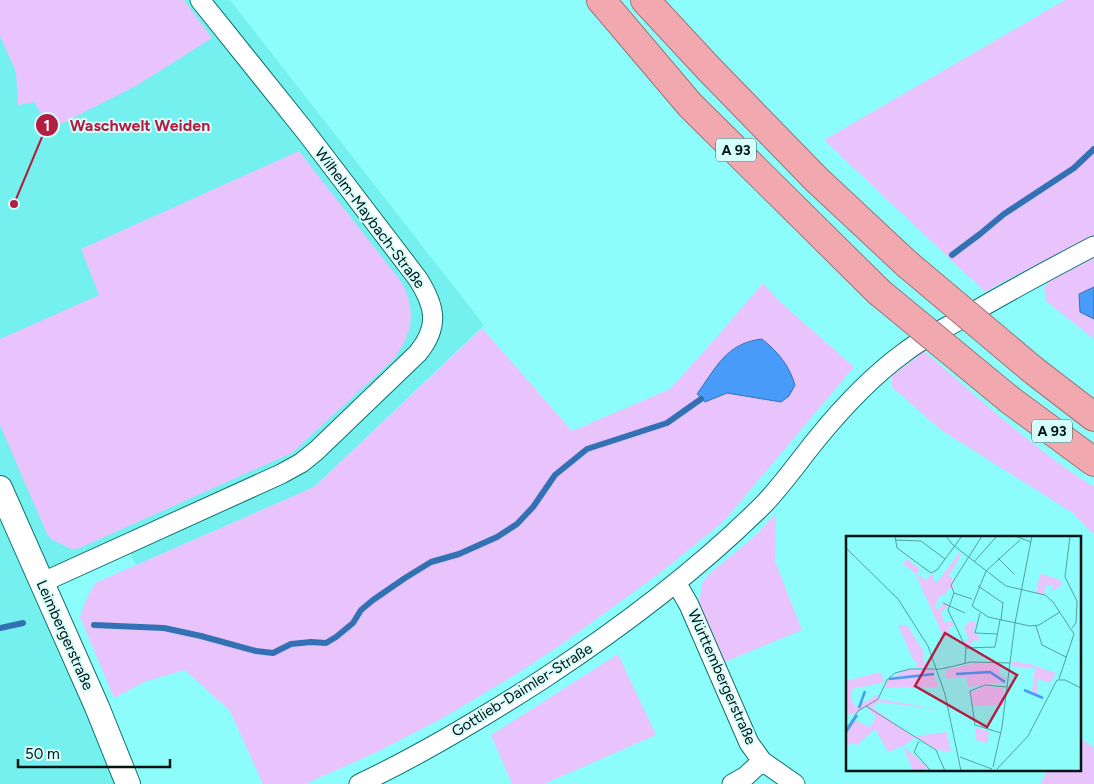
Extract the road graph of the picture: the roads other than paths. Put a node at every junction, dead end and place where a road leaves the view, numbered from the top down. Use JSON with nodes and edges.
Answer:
{"nodes":[{"id":1,"x":200,"y":0,"type":"edge"},
{"id":2,"x":600,"y":0,"type":"edge"},
{"id":3,"x":645,"y":0,"type":"edge"},
{"id":4,"x":1094,"y":246,"type":"edge"},
{"id":5,"x":1094,"y":417,"type":"edge"},
{"id":6,"x":1094,"y":462,"type":"edge"},
{"id":7,"x":0,"y":488,"type":"edge"},
{"id":8,"x":41,"y":583,"type":"junction"},
{"id":9,"x":677,"y":584,"type":"junction"},
{"id":10,"x":762,"y":760,"type":"junction"},
{"id":11,"x":128,"y":784,"type":"edge"},
{"id":12,"x":359,"y":784,"type":"edge"},
{"id":13,"x":732,"y":784,"type":"edge"},
{"id":14,"x":795,"y":784,"type":"edge"}],
"edges":[{"from":1,"to":8,"type":"street","name":"Wilhelm-Maybach-Straße"},
{"from":2,"to":6,"type":"highway","number":"A 93","bridge":true},
{"from":3,"to":5,"type":"highway","number":"A 93","bridge":true},
{"from":4,"to":9,"type":"street","name":"Gottlieb-Daimler-Straße"},
{"from":7,"to":8,"type":"street","name":"Leimbergerstraße"},
{"from":8,"to":11,"type":"street","name":"Leimbergerstraße"},
{"from":9,"to":10,"type":"street","name":"Württembergerstraße"},
{"from":9,"to":12,"type":"street","name":"Gottlieb-Daimler-Straße"},
{"from":10,"to":13,"type":"street"},
{"from":10,"to":14,"type":"street","name":"Württembergerstraße"}]}
